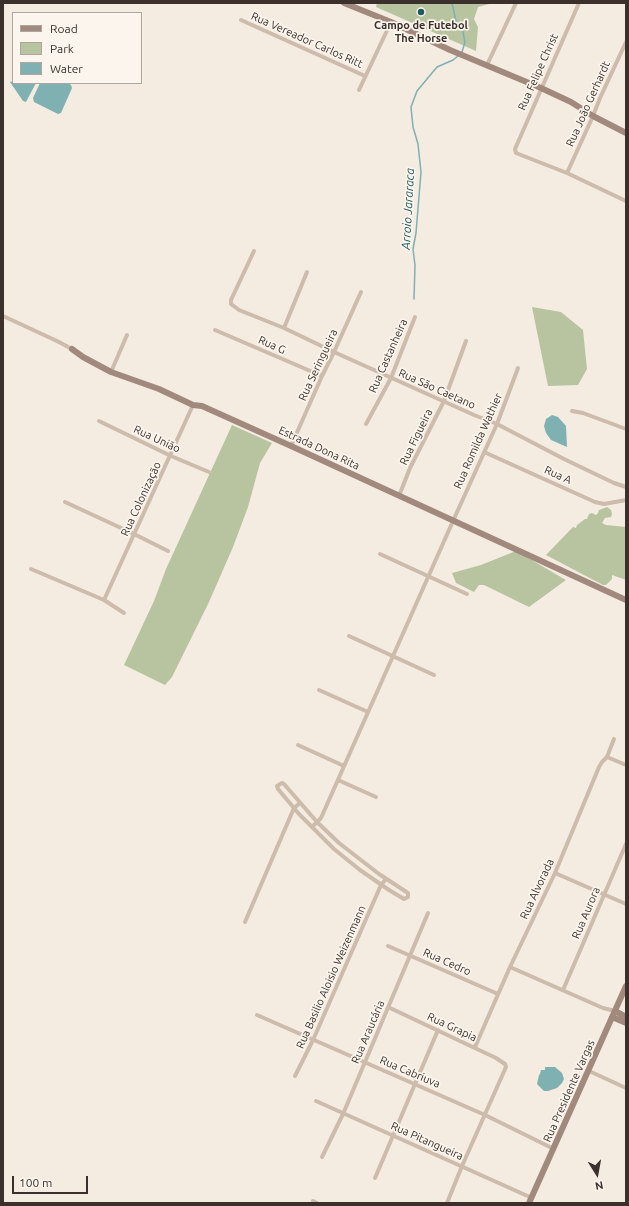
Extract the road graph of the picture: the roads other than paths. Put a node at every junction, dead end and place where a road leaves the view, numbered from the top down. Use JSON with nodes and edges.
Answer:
{"nodes":[{"id":1,"x":344,"y":3,"type":"edge"},
{"id":2,"x":516,"y":3,"type":"edge"},
{"id":3,"x":579,"y":3,"type":"edge"},
{"id":4,"x":241,"y":20,"type":"dead end"},
{"id":5,"x":391,"y":22,"type":"junction"},
{"id":6,"x":626,"y":42,"type":"edge"},
{"id":7,"x":487,"y":65,"type":"junction"},
{"id":8,"x":365,"y":76,"type":"junction"},
{"id":9,"x":541,"y":88,"type":"junction"},
{"id":10,"x":359,"y":90,"type":"dead end"},
{"id":11,"x":593,"y":116,"type":"junction"},
{"id":12,"x":626,"y":132,"type":"edge"},
{"id":13,"x":567,"y":174,"type":"junction"},
{"id":14,"x":626,"y":201,"type":"edge"},
{"id":15,"x":254,"y":250,"type":"dead end"},
{"id":16,"x":307,"y":272,"type":"dead end"},
{"id":17,"x":361,"y":292,"type":"dead end"},
{"id":18,"x":3,"y":316,"type":"edge"},
{"id":19,"x":415,"y":317,"type":"dead end"},
{"id":20,"x":284,"y":328,"type":"junction"},
{"id":21,"x":215,"y":330,"type":"dead end"},
{"id":22,"x":127,"y":335,"type":"dead end"},
{"id":23,"x":466,"y":341,"type":"dead end"},
{"id":24,"x":72,"y":349,"type":"joint"},
{"id":25,"x":334,"y":352,"type":"junction"},
{"id":26,"x":518,"y":368,"type":"dead end"},
{"id":27,"x":110,"y":372,"type":"junction"},
{"id":28,"x":322,"y":376,"type":"junction"},
{"id":29,"x":391,"y":378,"type":"junction"},
{"id":30,"x":444,"y":401,"type":"junction"},
{"id":31,"x":194,"y":405,"type":"junction"},
{"id":32,"x":572,"y":411,"type":"dead end"},
{"id":33,"x":99,"y":421,"type":"dead end"},
{"id":34,"x":366,"y":424,"type":"dead end"},
{"id":35,"x":497,"y":424,"type":"junction"},
{"id":36,"x":626,"y":429,"type":"edge"},
{"id":37,"x":291,"y":446,"type":"junction"},
{"id":38,"x":484,"y":452,"type":"junction"},
{"id":39,"x":171,"y":456,"type":"junction"},
{"id":40,"x":209,"y":472,"type":"dead end"},
{"id":41,"x":626,"y":487,"type":"edge"},
{"id":42,"x":399,"y":496,"type":"junction"},
{"id":43,"x":626,"y":500,"type":"edge"},
{"id":44,"x":65,"y":502,"type":"dead end"},
{"id":45,"x":453,"y":521,"type":"junction"},
{"id":46,"x":134,"y":534,"type":"junction"},
{"id":47,"x":168,"y":551,"type":"dead end"},
{"id":48,"x":380,"y":554,"type":"dead end"},
{"id":49,"x":31,"y":569,"type":"dead end"},
{"id":50,"x":428,"y":576,"type":"junction"},
{"id":51,"x":467,"y":594,"type":"dead end"},
{"id":52,"x":104,"y":600,"type":"junction"},
{"id":53,"x":626,"y":600,"type":"edge"},
{"id":54,"x":124,"y":613,"type":"dead end"},
{"id":55,"x":349,"y":636,"type":"dead end"},
{"id":56,"x":393,"y":656,"type":"junction"},
{"id":57,"x":434,"y":675,"type":"dead end"},
{"id":58,"x":319,"y":690,"type":"dead end"},
{"id":59,"x":368,"y":712,"type":"junction"},
{"id":60,"x":614,"y":739,"type":"dead end"},
{"id":61,"x":298,"y":745,"type":"dead end"},
{"id":62,"x":608,"y":757,"type":"junction"},
{"id":63,"x":626,"y":765,"type":"edge"},
{"id":64,"x":344,"y":766,"type":"junction"},
{"id":65,"x":338,"y":780,"type":"junction"},
{"id":66,"x":376,"y":797,"type":"dead end"},
{"id":67,"x":300,"y":803,"type":"junction"},
{"id":68,"x":294,"y":808,"type":"junction"},
{"id":69,"x":317,"y":822,"type":"junction"},
{"id":70,"x":312,"y":827,"type":"junction"},
{"id":71,"x":626,"y":844,"type":"edge"},
{"id":72,"x":555,"y":874,"type":"junction"},
{"id":73,"x":386,"y":879,"type":"junction"},
{"id":74,"x":382,"y":885,"type":"junction"},
{"id":75,"x":603,"y":894,"type":"junction"},
{"id":76,"x":626,"y":904,"type":"edge"},
{"id":77,"x":428,"y":913,"type":"dead end"},
{"id":78,"x":245,"y":922,"type":"dead end"},
{"id":79,"x":388,"y":946,"type":"dead end"},
{"id":80,"x":410,"y":955,"type":"junction"},
{"id":81,"x":510,"y":967,"type":"junction"},
{"id":82,"x":626,"y":986,"type":"edge"},
{"id":83,"x":562,"y":990,"type":"junction"},
{"id":84,"x":498,"y":994,"type":"junction"},
{"id":85,"x":388,"y":1008,"type":"junction"},
{"id":86,"x":614,"y":1014,"type":"junction"},
{"id":87,"x":257,"y":1015,"type":"dead end"},
{"id":88,"x":626,"y":1017,"type":"edge"},
{"id":89,"x":626,"y":1023,"type":"edge"},
{"id":90,"x":438,"y":1030,"type":"junction"},
{"id":91,"x":313,"y":1040,"type":"junction"},
{"id":92,"x":475,"y":1047,"type":"junction"},
{"id":93,"x":365,"y":1062,"type":"junction"},
{"id":94,"x":589,"y":1071,"type":"junction"},
{"id":95,"x":295,"y":1076,"type":"dead end"},
{"id":96,"x":416,"y":1084,"type":"junction"},
{"id":97,"x":626,"y":1088,"type":"edge"},
{"id":98,"x":316,"y":1101,"type":"dead end"},
{"id":99,"x":343,"y":1114,"type":"junction"},
{"id":100,"x":485,"y":1115,"type":"junction"},
{"id":101,"x":393,"y":1136,"type":"junction"},
{"id":102,"x":554,"y":1148,"type":"junction"},
{"id":103,"x":322,"y":1158,"type":"dead end"},
{"id":104,"x":462,"y":1166,"type":"junction"},
{"id":105,"x":375,"y":1178,"type":"dead end"},
{"id":106,"x":531,"y":1200,"type":"edge"},
{"id":107,"x":447,"y":1203,"type":"edge"}],
"edges":[{"from":1,"to":5,"type":"street"},
{"from":2,"to":7,"type":"street"},
{"from":3,"to":9,"type":"street","name":"Rua Felipe Christ"},
{"from":4,"to":8,"type":"street","name":"Rua Vereador Carlos Ritt"},
{"from":5,"to":7,"type":"street"},
{"from":5,"to":8,"type":"street"},
{"from":6,"to":11,"type":"street","name":"Rua João Gerhardt"},
{"from":7,"to":9,"type":"street"},
{"from":8,"to":10,"type":"street"},
{"from":9,"to":11,"type":"street"},
{"from":9,"to":13,"type":"street","name":"Rua Felipe Christ"},
{"from":11,"to":12,"type":"street"},
{"from":11,"to":13,"type":"street","name":"Rua João Gerhardt"},
{"from":13,"to":14,"type":"street"},
{"from":15,"to":20,"type":"street","name":"Rua São Caetano"},
{"from":16,"to":20,"type":"street"},
{"from":17,"to":25,"type":"street","name":"Rua Seringueira"},
{"from":18,"to":24,"type":"street","name":"Estrada Dona Rita"},
{"from":19,"to":29,"type":"street","name":"Rua Castanheira"},
{"from":20,"to":25,"type":"street","name":"Rua São Caetano"},
{"from":21,"to":28,"type":"street","name":"Rua G"},
{"from":22,"to":27,"type":"street"},
{"from":23,"to":30,"type":"street","name":"Rua Figueira"},
{"from":24,"to":27,"type":"street","name":"Estrada Dona Rita"},
{"from":25,"to":28,"type":"street","name":"Rua Seringueira"},
{"from":25,"to":29,"type":"street","name":"Rua São Caetano"},
{"from":26,"to":35,"type":"street","name":"Rua Romilda Wathier"},
{"from":27,"to":31,"type":"street","name":"Estrada Dona Rita"},
{"from":28,"to":37,"type":"street","name":"Rua Seringueira"},
{"from":29,"to":30,"type":"street","name":"Rua São Caetano"},
{"from":29,"to":34,"type":"street","name":"Rua Castanheira"},
{"from":30,"to":35,"type":"street","name":"Rua São Caetano"},
{"from":30,"to":42,"type":"street","name":"Rua Figueira"},
{"from":31,"to":37,"type":"street","name":"Estrada Dona Rita"},
{"from":31,"to":39,"type":"street","name":"Rua Colonização"},
{"from":32,"to":36,"type":"street"},
{"from":33,"to":39,"type":"street","name":"Rua União"},
{"from":35,"to":38,"type":"street","name":"Rua Romilda Wathier"},
{"from":35,"to":41,"type":"street","name":"Rua São Caetano"},
{"from":37,"to":42,"type":"street","name":"Estrada Dona Rita"},
{"from":38,"to":43,"type":"street","name":"Rua A"},
{"from":38,"to":45,"type":"street","name":"Rua Romilda Wathier"},
{"from":39,"to":40,"type":"street","name":"Rua União"},
{"from":39,"to":46,"type":"street","name":"Rua Colonização"},
{"from":42,"to":45,"type":"street","name":"Estrada Dona Rita"},
{"from":44,"to":46,"type":"street"},
{"from":45,"to":50,"type":"street","name":"Rua Romilda Wathier"},
{"from":45,"to":53,"type":"street","name":"Estrada Dona Rita"},
{"from":46,"to":47,"type":"street"},
{"from":46,"to":52,"type":"street","name":"Rua Colonização"},
{"from":48,"to":50,"type":"street"},
{"from":49,"to":52,"type":"street"},
{"from":50,"to":51,"type":"street"},
{"from":50,"to":56,"type":"street","name":"Rua Romilda Wathier"},
{"from":52,"to":54,"type":"street"},
{"from":55,"to":56,"type":"street"},
{"from":56,"to":57,"type":"street"},
{"from":56,"to":59,"type":"street","name":"Rua Romilda Wathier"},
{"from":58,"to":59,"type":"street"},
{"from":59,"to":64,"type":"street","name":"Rua Romilda Wathier"},
{"from":60,"to":62,"type":"street","name":"Rua Alvorada"},
{"from":61,"to":64,"type":"street"},
{"from":62,"to":63,"type":"street"},
{"from":62,"to":72,"type":"street","name":"Rua Alvorada"},
{"from":64,"to":65,"type":"street","name":"Rua Romilda Wathier"},
{"from":65,"to":66,"type":"street"},
{"from":65,"to":69,"type":"street","name":"Rua Romilda Wathier"},
{"from":67,"to":68,"type":"street"},
{"from":67,"to":68,"type":"street"},
{"from":67,"to":69,"type":"street"},
{"from":68,"to":70,"type":"street"},
{"from":68,"to":78,"type":"street"},
{"from":69,"to":70,"type":"street","name":"Rua Romilda Wathier"},
{"from":69,"to":73,"type":"street"},
{"from":70,"to":74,"type":"street"},
{"from":71,"to":75,"type":"street","name":"Rua Aurora"},
{"from":72,"to":75,"type":"street"},
{"from":72,"to":81,"type":"street","name":"Rua Alvorada"},
{"from":73,"to":74,"type":"street","name":"Rua Basilio Aloisio Weizenmann"},
{"from":73,"to":74,"type":"street"},
{"from":74,"to":91,"type":"street","name":"Rua Basilio Aloisio Weizenmann"},
{"from":75,"to":76,"type":"street"},
{"from":75,"to":83,"type":"street","name":"Rua Aurora"},
{"from":77,"to":80,"type":"street","name":"Rua Araucária"},
{"from":79,"to":80,"type":"street","name":"Rua Cedro"},
{"from":80,"to":84,"type":"street","name":"Rua Cedro"},
{"from":80,"to":85,"type":"street","name":"Rua Araucária"},
{"from":81,"to":83,"type":"street"},
{"from":81,"to":84,"type":"street","name":"Rua Alvorada"},
{"from":82,"to":86,"type":"street","name":"Rua Presidente Vargas"},
{"from":83,"to":86,"type":"street"},
{"from":84,"to":92,"type":"street","name":"Rua Alvorada"},
{"from":85,"to":90,"type":"street","name":"Rua Grapia"},
{"from":85,"to":93,"type":"street","name":"Rua Araucária"},
{"from":86,"to":88,"type":"street"},
{"from":86,"to":89,"type":"street"},
{"from":86,"to":94,"type":"street","name":"Rua Presidente Vargas"},
{"from":87,"to":91,"type":"street","name":"Rua Cabriuva"},
{"from":90,"to":92,"type":"street","name":"Rua Grapia"},
{"from":90,"to":96,"type":"street"},
{"from":91,"to":93,"type":"street","name":"Rua Cabriuva"},
{"from":91,"to":95,"type":"street","name":"Rua Basilio Aloisio Weizenmann"},
{"from":92,"to":100,"type":"street","name":"Rua Grapia"},
{"from":93,"to":96,"type":"street","name":"Rua Cabriuva"},
{"from":93,"to":99,"type":"street","name":"Rua Araucária"},
{"from":94,"to":97,"type":"street"},
{"from":94,"to":102,"type":"street","name":"Rua Presidente Vargas"},
{"from":96,"to":100,"type":"street","name":"Rua Cabriuva"},
{"from":96,"to":101,"type":"street"},
{"from":98,"to":99,"type":"street","name":"Rua Pitangueira"},
{"from":99,"to":101,"type":"street","name":"Rua Pitangueira"},
{"from":99,"to":103,"type":"street","name":"Rua Araucária"},
{"from":100,"to":102,"type":"street","name":"Rua Cabriuva"},
{"from":100,"to":104,"type":"street"},
{"from":101,"to":104,"type":"street","name":"Rua Pitangueira"},
{"from":101,"to":105,"type":"street"},
{"from":102,"to":106,"type":"street","name":"Rua Presidente Vargas"},
{"from":104,"to":106,"type":"street","name":"Rua Pitangueira"},
{"from":104,"to":107,"type":"street"}]}
